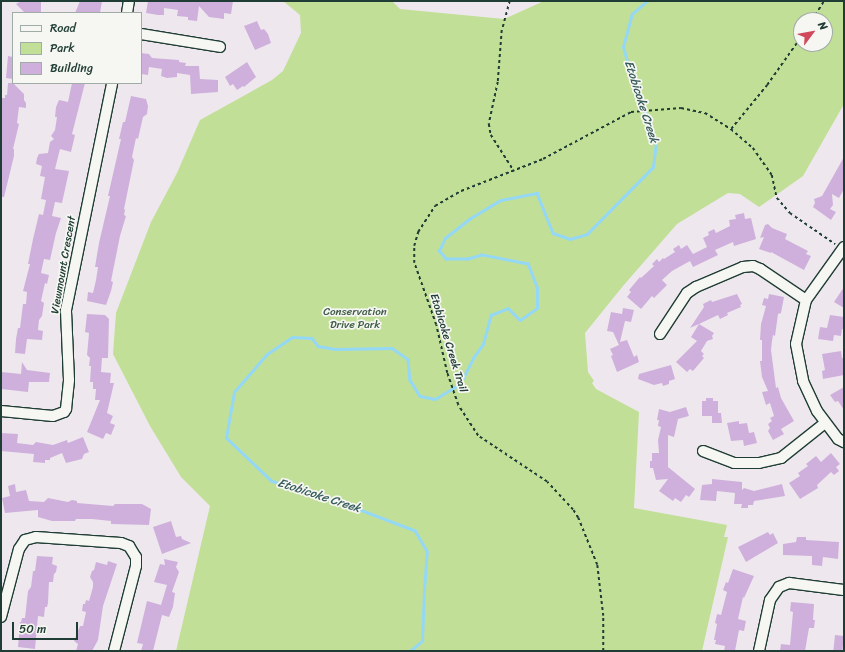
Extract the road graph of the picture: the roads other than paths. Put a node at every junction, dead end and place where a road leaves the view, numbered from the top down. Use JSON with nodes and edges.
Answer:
{"nodes":[{"id":1,"x":129,"y":1,"type":"edge"},
{"id":2,"x":127,"y":12,"type":"edge"},
{"id":3,"x":142,"y":34,"type":"edge"},
{"id":4,"x":220,"y":47,"type":"dead end"},
{"id":5,"x":112,"y":84,"type":"edge"},
{"id":6,"x":844,"y":248,"type":"edge"},
{"id":7,"x":806,"y":300,"type":"junction"},
{"id":8,"x":660,"y":334,"type":"dead end"},
{"id":9,"x":1,"y":411,"type":"edge"},
{"id":10,"x":825,"y":423,"type":"junction"},
{"id":11,"x":844,"y":442,"type":"edge"},
{"id":12,"x":703,"y":451,"type":"dead end"},
{"id":13,"x":844,"y":590,"type":"edge"},
{"id":14,"x":1,"y":617,"type":"edge"},
{"id":15,"x":114,"y":651,"type":"edge"},
{"id":16,"x":759,"y":651,"type":"edge"}],
"edges":[{"from":1,"to":2,"type":"street"},
{"from":3,"to":4,"type":"street"},
{"from":5,"to":9,"type":"street","name":"Viewmount Crescent"},
{"from":6,"to":7,"type":"street"},
{"from":7,"to":8,"type":"street"},
{"from":7,"to":10,"type":"street"},
{"from":10,"to":11,"type":"street"},
{"from":10,"to":12,"type":"street"},
{"from":13,"to":16,"type":"street"},
{"from":14,"to":15,"type":"street"}]}
